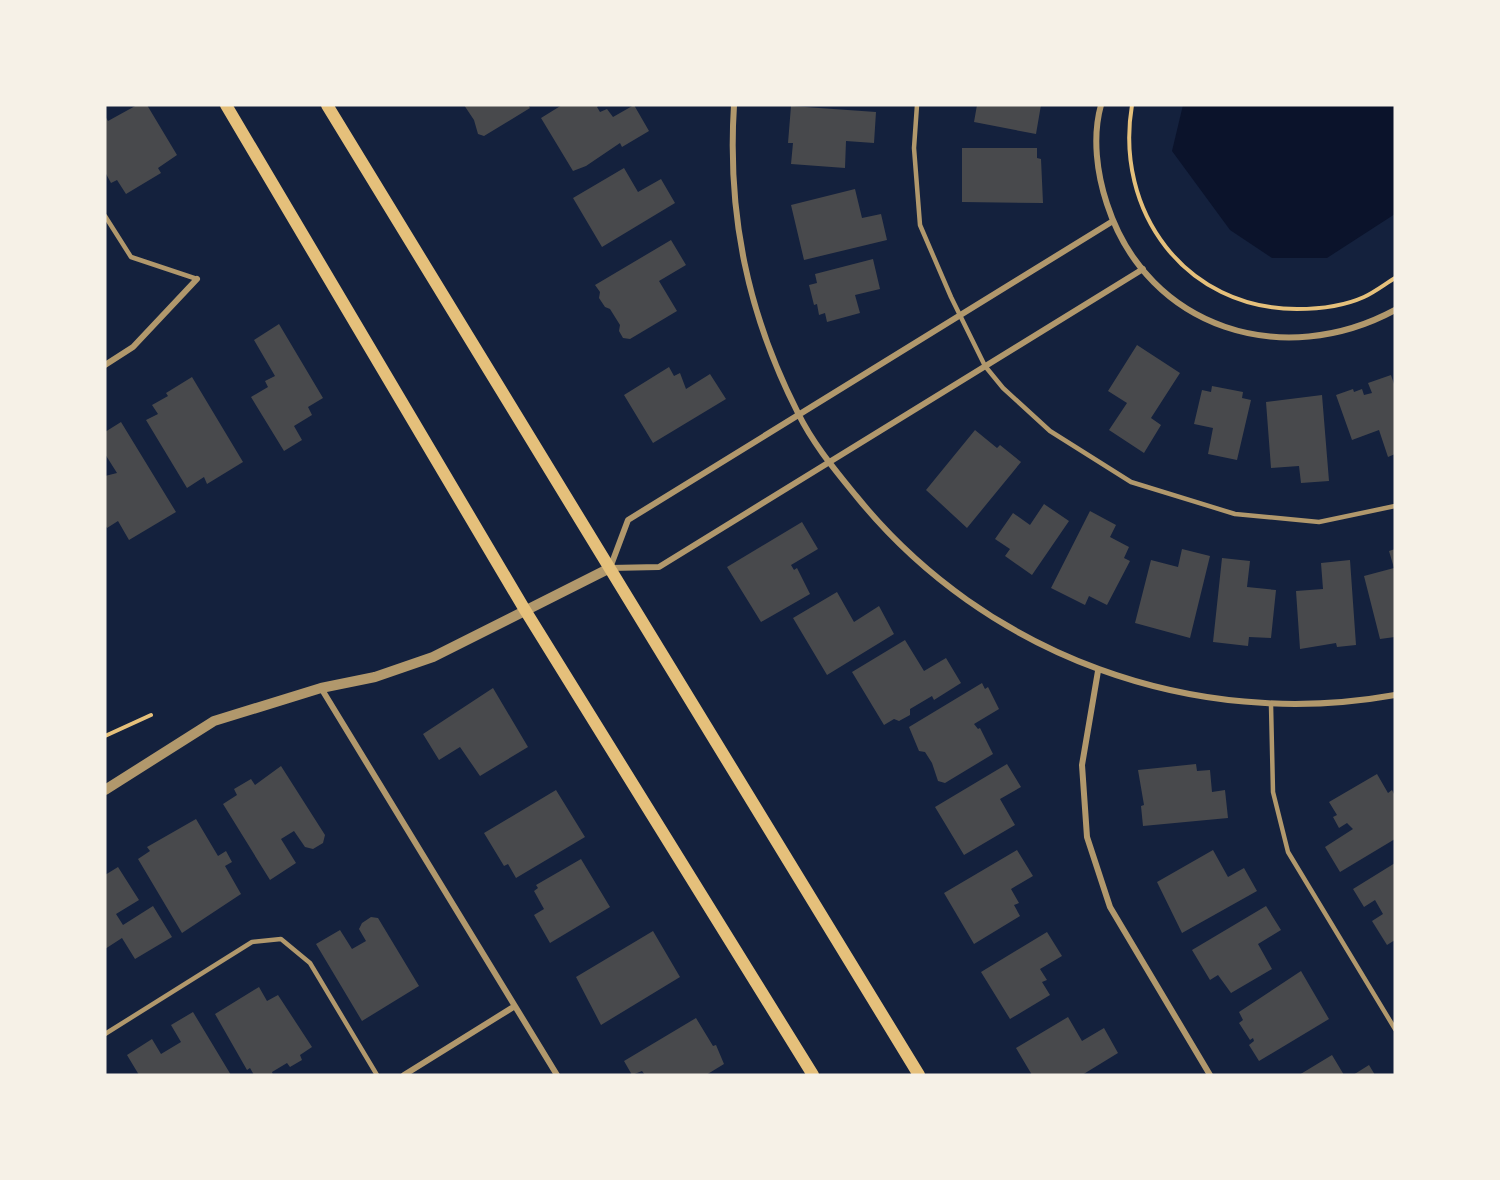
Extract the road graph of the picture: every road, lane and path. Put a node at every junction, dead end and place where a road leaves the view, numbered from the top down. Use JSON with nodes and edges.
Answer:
{"nodes":[{"id":1,"x":226,"y":105,"type":"edge"},
{"id":2,"x":327,"y":105,"type":"edge"},
{"id":3,"x":734,"y":105,"type":"edge"},
{"id":4,"x":917,"y":105,"type":"edge"},
{"id":5,"x":1101,"y":105,"type":"edge"},
{"id":6,"x":1132,"y":105,"type":"edge"},
{"id":7,"x":105,"y":216,"type":"edge"},
{"id":8,"x":1113,"y":221,"type":"junction"},
{"id":9,"x":1143,"y":269,"type":"junction"},
{"id":10,"x":1395,"y":278,"type":"edge"},
{"id":11,"x":198,"y":279,"type":"joint"},
{"id":12,"x":1395,"y":310,"type":"edge"},
{"id":13,"x":961,"y":315,"type":"junction"},
{"id":14,"x":105,"y":365,"type":"edge"},
{"id":15,"x":986,"y":366,"type":"junction"},
{"id":16,"x":798,"y":415,"type":"junction"},
{"id":17,"x":829,"y":462,"type":"junction"},
{"id":18,"x":1395,"y":506,"type":"edge"},
{"id":19,"x":610,"y":568,"type":"junction"},
{"id":20,"x":525,"y":609,"type":"junction"},
{"id":21,"x":1098,"y":671,"type":"junction"},
{"id":22,"x":321,"y":688,"type":"junction"},
{"id":23,"x":1395,"y":695,"type":"edge"},
{"id":24,"x":1271,"y":705,"type":"junction"},
{"id":25,"x":151,"y":716,"type":"dead end"},
{"id":26,"x":105,"y":736,"type":"edge"},
{"id":27,"x":105,"y":790,"type":"edge"},
{"id":28,"x":515,"y":1006,"type":"junction"},
{"id":29,"x":1395,"y":1029,"type":"edge"},
{"id":30,"x":105,"y":1034,"type":"edge"},
{"id":31,"x":377,"y":1075,"type":"edge"},
{"id":32,"x":404,"y":1075,"type":"edge"},
{"id":33,"x":557,"y":1075,"type":"edge"},
{"id":34,"x":813,"y":1075,"type":"edge"},
{"id":35,"x":919,"y":1075,"type":"edge"},
{"id":36,"x":1210,"y":1075,"type":"edge"}],
"edges":[{"from":1,"to":20,"type":"main road"},
{"from":2,"to":19,"type":"main road"},
{"from":3,"to":16,"type":"street"},
{"from":4,"to":13,"type":"lane"},
{"from":5,"to":8,"type":"street"},
{"from":6,"to":10,"type":"path"},
{"from":7,"to":11,"type":"lane"},
{"from":8,"to":9,"type":"street"},
{"from":8,"to":13,"type":"street"},
{"from":9,"to":12,"type":"street"},
{"from":9,"to":15,"type":"street"},
{"from":11,"to":14,"type":"street"},
{"from":13,"to":15,"type":"lane"},
{"from":13,"to":16,"type":"street"},
{"from":15,"to":17,"type":"street"},
{"from":15,"to":18,"type":"lane"},
{"from":16,"to":17,"type":"street"},
{"from":16,"to":19,"type":"street"},
{"from":17,"to":19,"type":"street"},
{"from":17,"to":21,"type":"street"},
{"from":19,"to":20,"type":"street"},
{"from":19,"to":35,"type":"main road"},
{"from":20,"to":22,"type":"street"},
{"from":20,"to":34,"type":"main road"},
{"from":21,"to":24,"type":"street"},
{"from":21,"to":36,"type":"street"},
{"from":22,"to":27,"type":"street"},
{"from":22,"to":28,"type":"street"},
{"from":23,"to":24,"type":"street"},
{"from":24,"to":29,"type":"lane"},
{"from":25,"to":26,"type":"path"},
{"from":28,"to":32,"type":"street"},
{"from":28,"to":33,"type":"street"},
{"from":30,"to":31,"type":"lane"}]}
